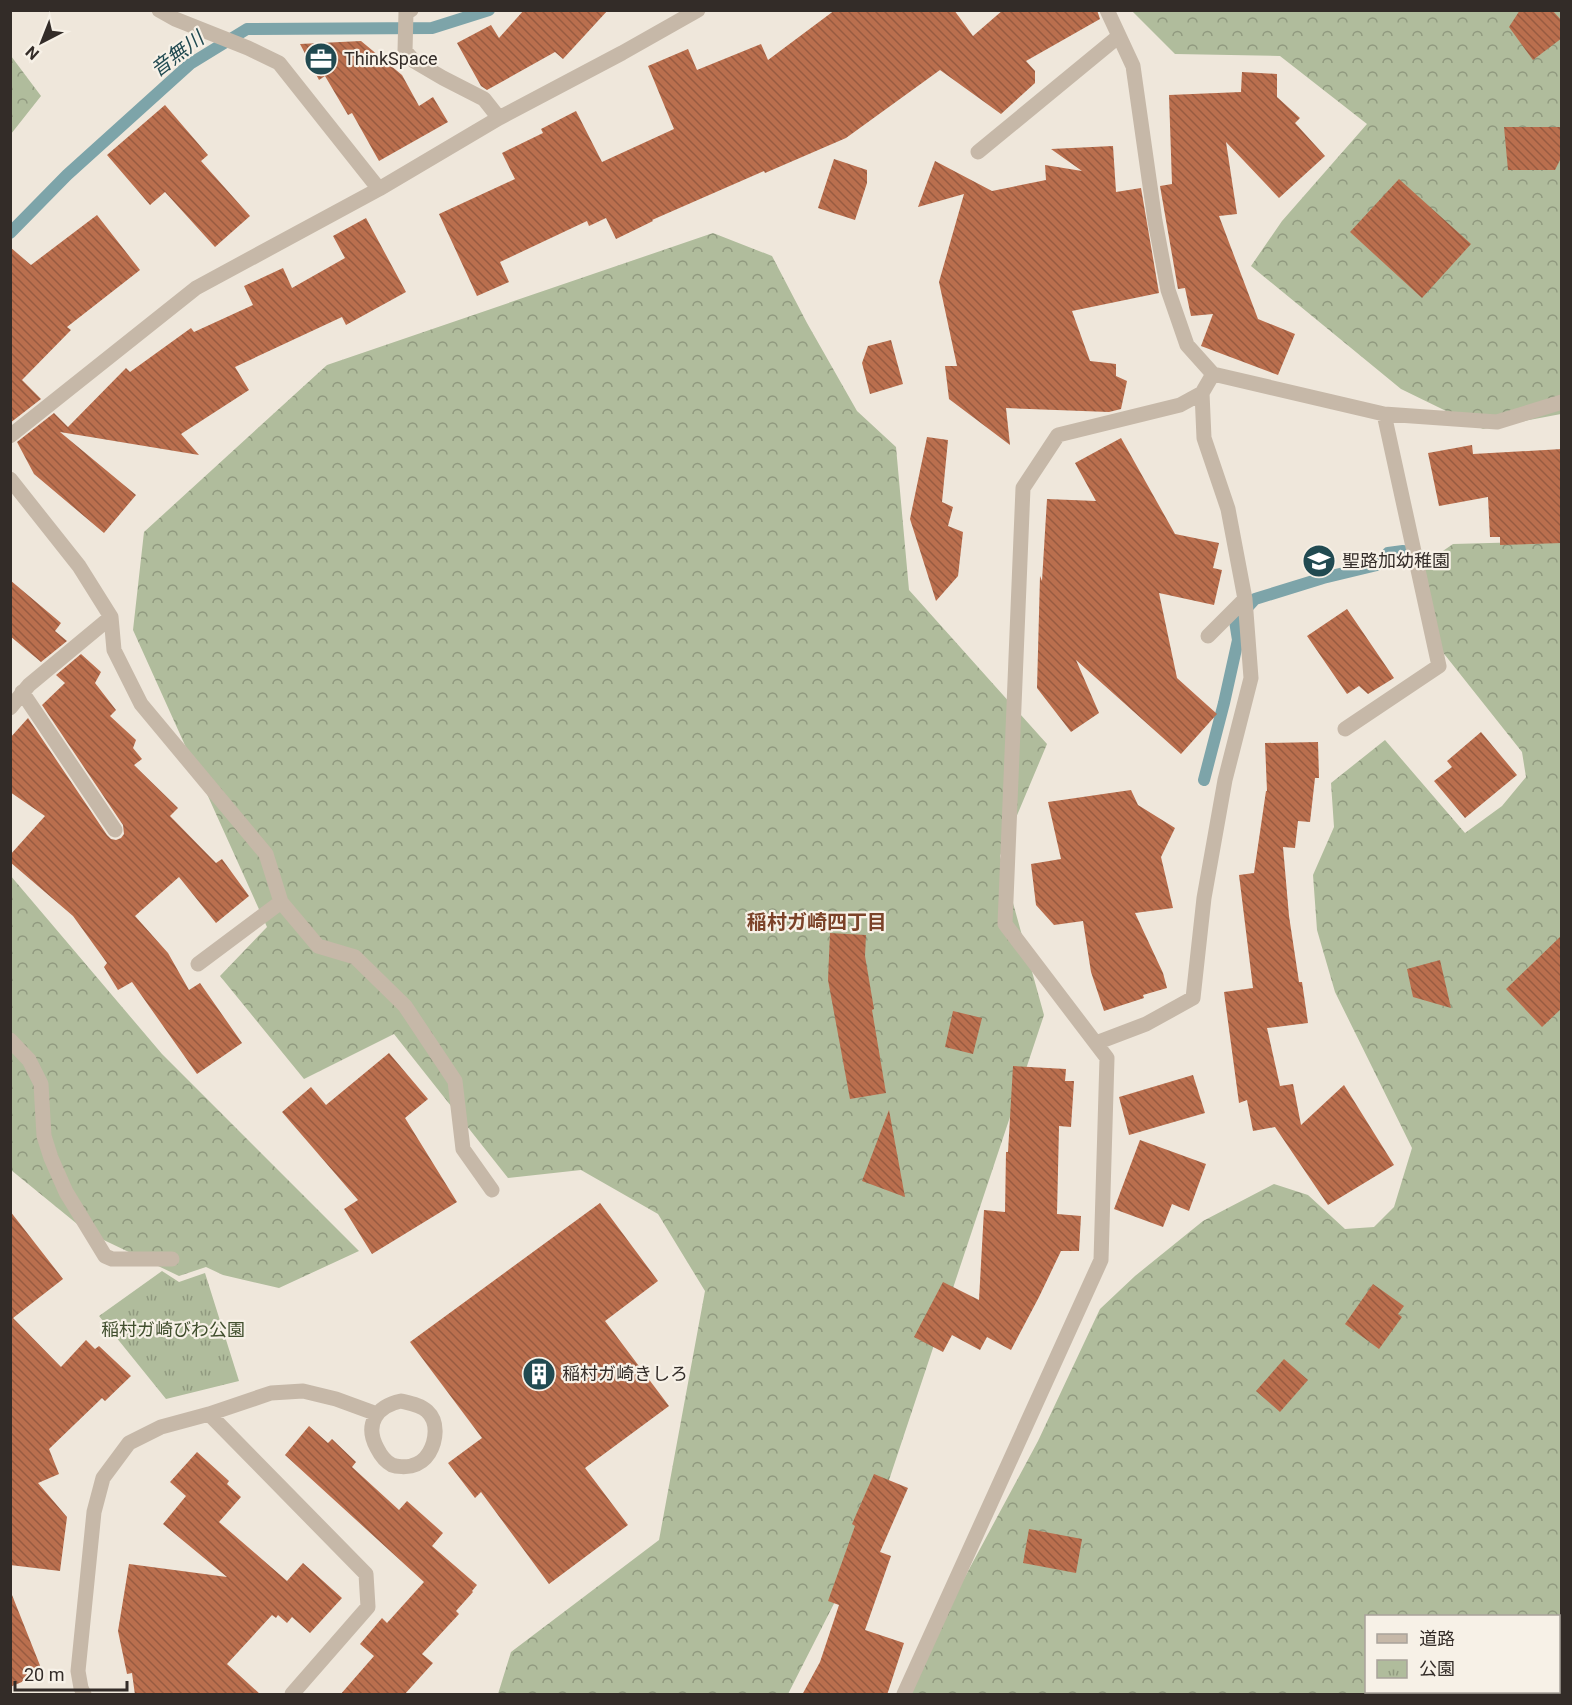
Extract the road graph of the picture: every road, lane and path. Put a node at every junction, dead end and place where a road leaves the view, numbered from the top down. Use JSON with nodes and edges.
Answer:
{"nodes":[{"id":1,"x":159,"y":10,"type":"edge"},
{"id":2,"x":698,"y":10,"type":"edge"},
{"id":3,"x":1107,"y":10,"type":"edge"},
{"id":4,"x":408,"y":11,"type":"edge"},
{"id":5,"x":1119,"y":36,"type":"junction"},
{"id":6,"x":499,"y":118,"type":"junction"},
{"id":7,"x":978,"y":152,"type":"dead end"},
{"id":8,"x":379,"y":189,"type":"junction"},
{"id":9,"x":1213,"y":374,"type":"junction"},
{"id":10,"x":1202,"y":393,"type":"junction"},
{"id":11,"x":1562,"y":402,"type":"edge"},
{"id":12,"x":1384,"y":414,"type":"junction"},
{"id":13,"x":10,"y":436,"type":"edge"},
{"id":14,"x":10,"y":479,"type":"edge"},
{"id":15,"x":1245,"y":599,"type":"junction"},
{"id":16,"x":111,"y":617,"type":"junction"},
{"id":17,"x":1208,"y":636,"type":"dead end"},
{"id":18,"x":22,"y":692,"type":"junction"},
{"id":19,"x":10,"y":708,"type":"edge"},
{"id":20,"x":1345,"y":729,"type":"dead end"},
{"id":21,"x":116,"y":830,"type":"dead end"},
{"id":22,"x":281,"y":902,"type":"junction"},
{"id":23,"x":198,"y":964,"type":"dead end"},
{"id":24,"x":10,"y":1040,"type":"edge"},
{"id":25,"x":1096,"y":1042,"type":"junction"},
{"id":26,"x":492,"y":1190,"type":"dead end"},
{"id":27,"x":172,"y":1259,"type":"dead end"},
{"id":28,"x":210,"y":1414,"type":"junction"},
{"id":29,"x":377,"y":1414,"type":"junction"},
{"id":30,"x":292,"y":1694,"type":"edge"},
{"id":31,"x":84,"y":1695,"type":"edge"},
{"id":32,"x":904,"y":1695,"type":"edge"}],
"edges":[{"from":1,"to":8,"type":"street"},
{"from":2,"to":6,"type":"street"},
{"from":3,"to":5,"type":"street"},
{"from":4,"to":6,"type":"street"},
{"from":5,"to":7,"type":"street"},
{"from":5,"to":9,"type":"street"},
{"from":6,"to":8,"type":"street"},
{"from":8,"to":13,"type":"street"},
{"from":9,"to":10,"type":"street"},
{"from":9,"to":12,"type":"street"},
{"from":10,"to":15,"type":"street"},
{"from":10,"to":25,"type":"street"},
{"from":11,"to":12,"type":"street"},
{"from":12,"to":20,"type":"street"},
{"from":14,"to":16,"type":"street"},
{"from":15,"to":17,"type":"street"},
{"from":15,"to":25,"type":"street"},
{"from":16,"to":18,"type":"street"},
{"from":16,"to":22,"type":"street"},
{"from":18,"to":19,"type":"street"},
{"from":18,"to":21,"type":"street"},
{"from":22,"to":23,"type":"street"},
{"from":22,"to":26,"type":"street"},
{"from":24,"to":27,"type":"street"},
{"from":25,"to":32,"type":"street"},
{"from":28,"to":29,"type":"street"},
{"from":28,"to":30,"type":"street"},
{"from":28,"to":31,"type":"street"},
{"from":29,"to":29,"type":"street"}]}
